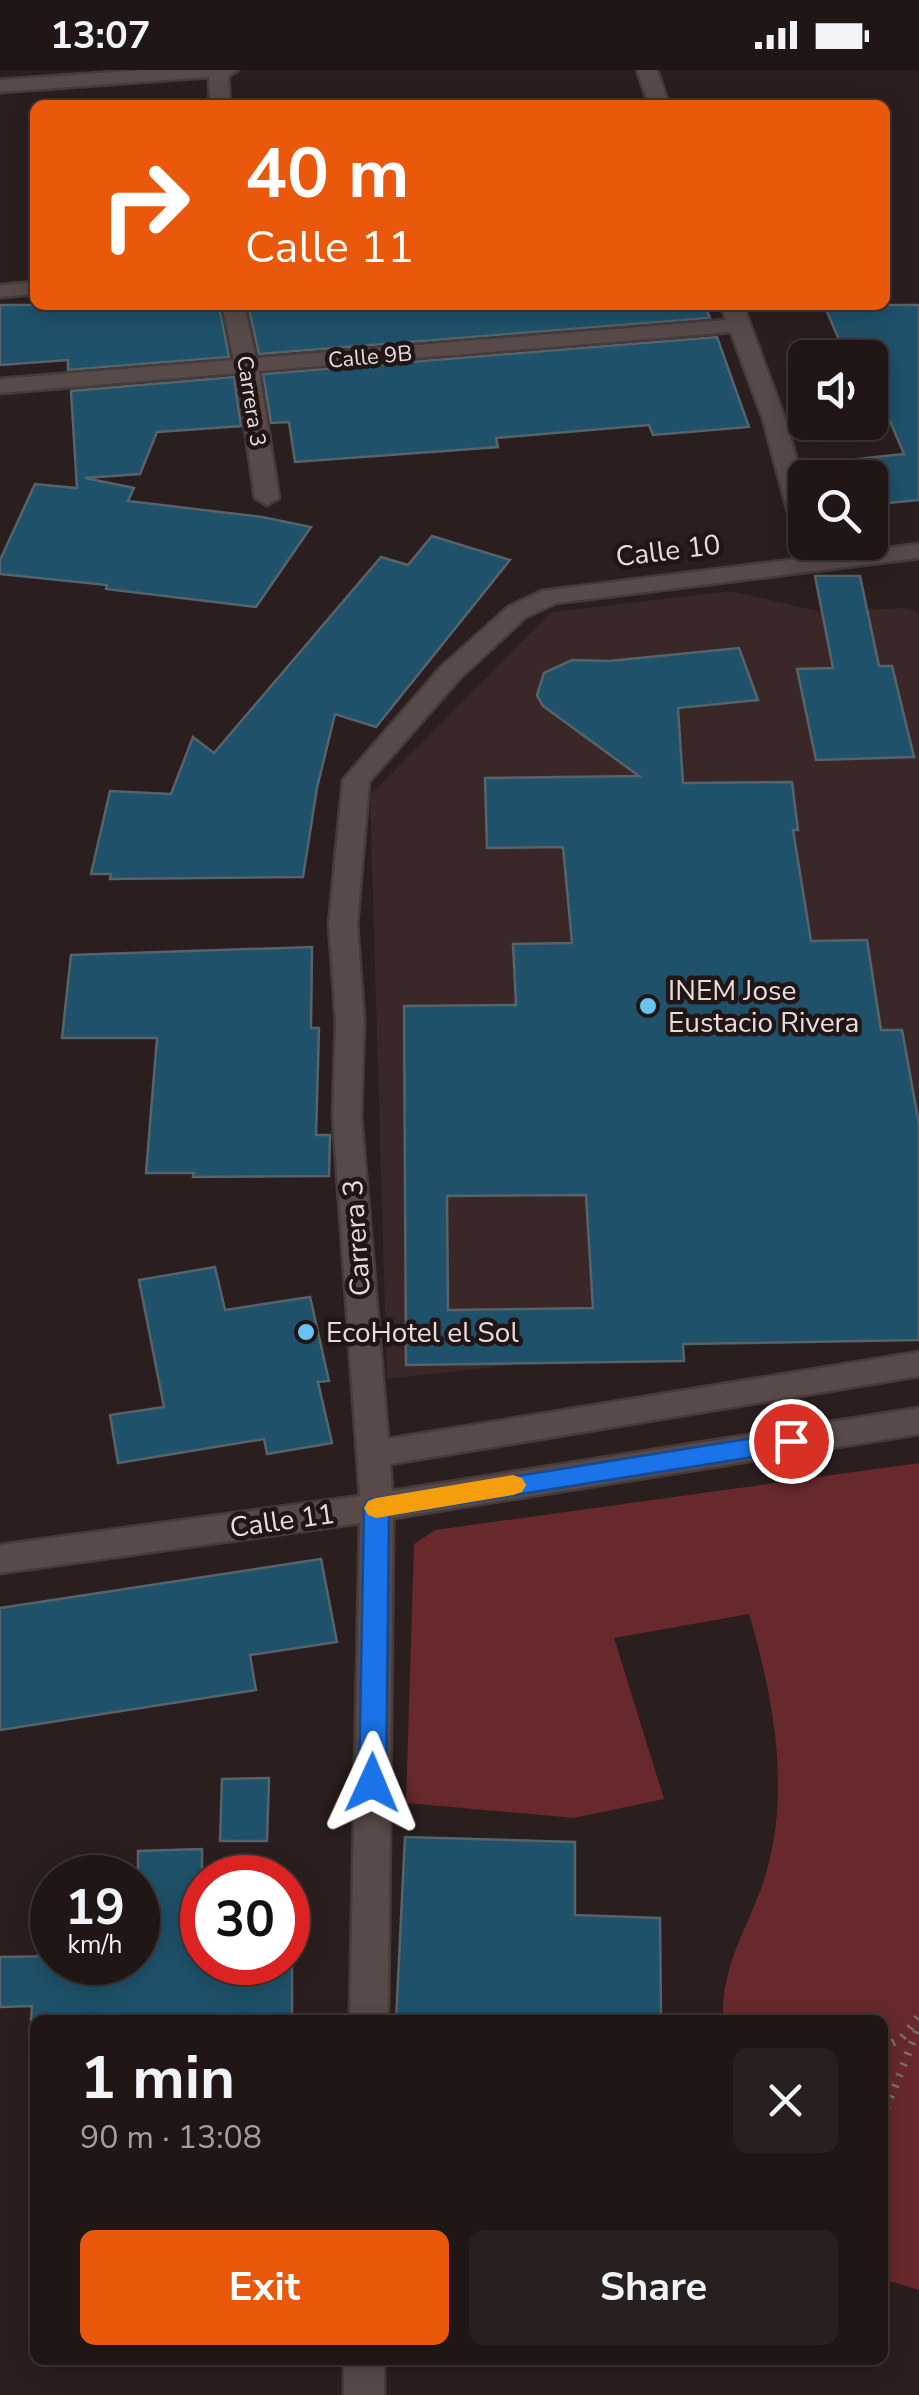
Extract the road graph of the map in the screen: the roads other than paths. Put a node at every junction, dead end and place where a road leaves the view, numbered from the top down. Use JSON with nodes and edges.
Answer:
{"nodes":[{"id":1,"x":218,"y":70,"type":"edge"},
{"id":2,"x":228,"y":70,"type":"edge"},
{"id":3,"x":647,"y":70,"type":"edge"},
{"id":4,"x":0,"y":86,"type":"edge"},
{"id":5,"x":220,"y":100,"type":"edge"},
{"id":6,"x":658,"y":100,"type":"edge"},
{"id":7,"x":30,"y":288,"type":"edge"},
{"id":8,"x":0,"y":291,"type":"edge"},
{"id":9,"x":235,"y":310,"type":"edge"},
{"id":10,"x":736,"y":315,"type":"edge"},
{"id":11,"x":248,"y":366,"type":"junction"},
{"id":12,"x":0,"y":386,"type":"edge"},
{"id":13,"x":788,"y":470,"type":"edge"},
{"id":14,"x":267,"y":498,"type":"dead end"},
{"id":15,"x":888,"y":551,"type":"edge"},
{"id":16,"x":919,"y":551,"type":"edge"},
{"id":17,"x":788,"y":556,"type":"edge"},
{"id":18,"x":452,"y":672,"type":"joint"},
{"id":19,"x":919,"y":1364,"type":"edge"},
{"id":20,"x":919,"y":1421,"type":"edge"},
{"id":21,"x":372,"y":1454,"type":"junction"},
{"id":22,"x":376,"y":1507,"type":"junction"},
{"id":23,"x":0,"y":1559,"type":"edge"},
{"id":24,"x":369,"y":2015,"type":"edge"},
{"id":25,"x":364,"y":2365,"type":"edge"},
{"id":26,"x":364,"y":2395,"type":"edge"}],
"edges":[{"from":1,"to":2,"type":"street"},
{"from":1,"to":4,"type":"street"},
{"from":1,"to":5,"type":"street"},
{"from":3,"to":6,"type":"street"},
{"from":7,"to":8,"type":"street"},
{"from":9,"to":11,"type":"street","name":"Carrera 3"},
{"from":10,"to":11,"type":"street","name":"Calle 9B"},
{"from":10,"to":13,"type":"street"},
{"from":11,"to":12,"type":"street","name":"Calle 9B"},
{"from":11,"to":14,"type":"street","name":"Carrera 3"},
{"from":15,"to":16,"type":"street","name":"Calle 10"},
{"from":17,"to":18,"type":"street","name":"Calle 10"},
{"from":18,"to":21,"type":"street","name":"Carrera 3"},
{"from":19,"to":21,"type":"street"},
{"from":20,"to":22,"type":"street","name":"Calle 11"},
{"from":21,"to":22,"type":"street","name":"Carrera 3"},
{"from":22,"to":23,"type":"street","name":"Calle 11"},
{"from":22,"to":24,"type":"street","name":"Carrera 3"},
{"from":25,"to":26,"type":"street"}]}
